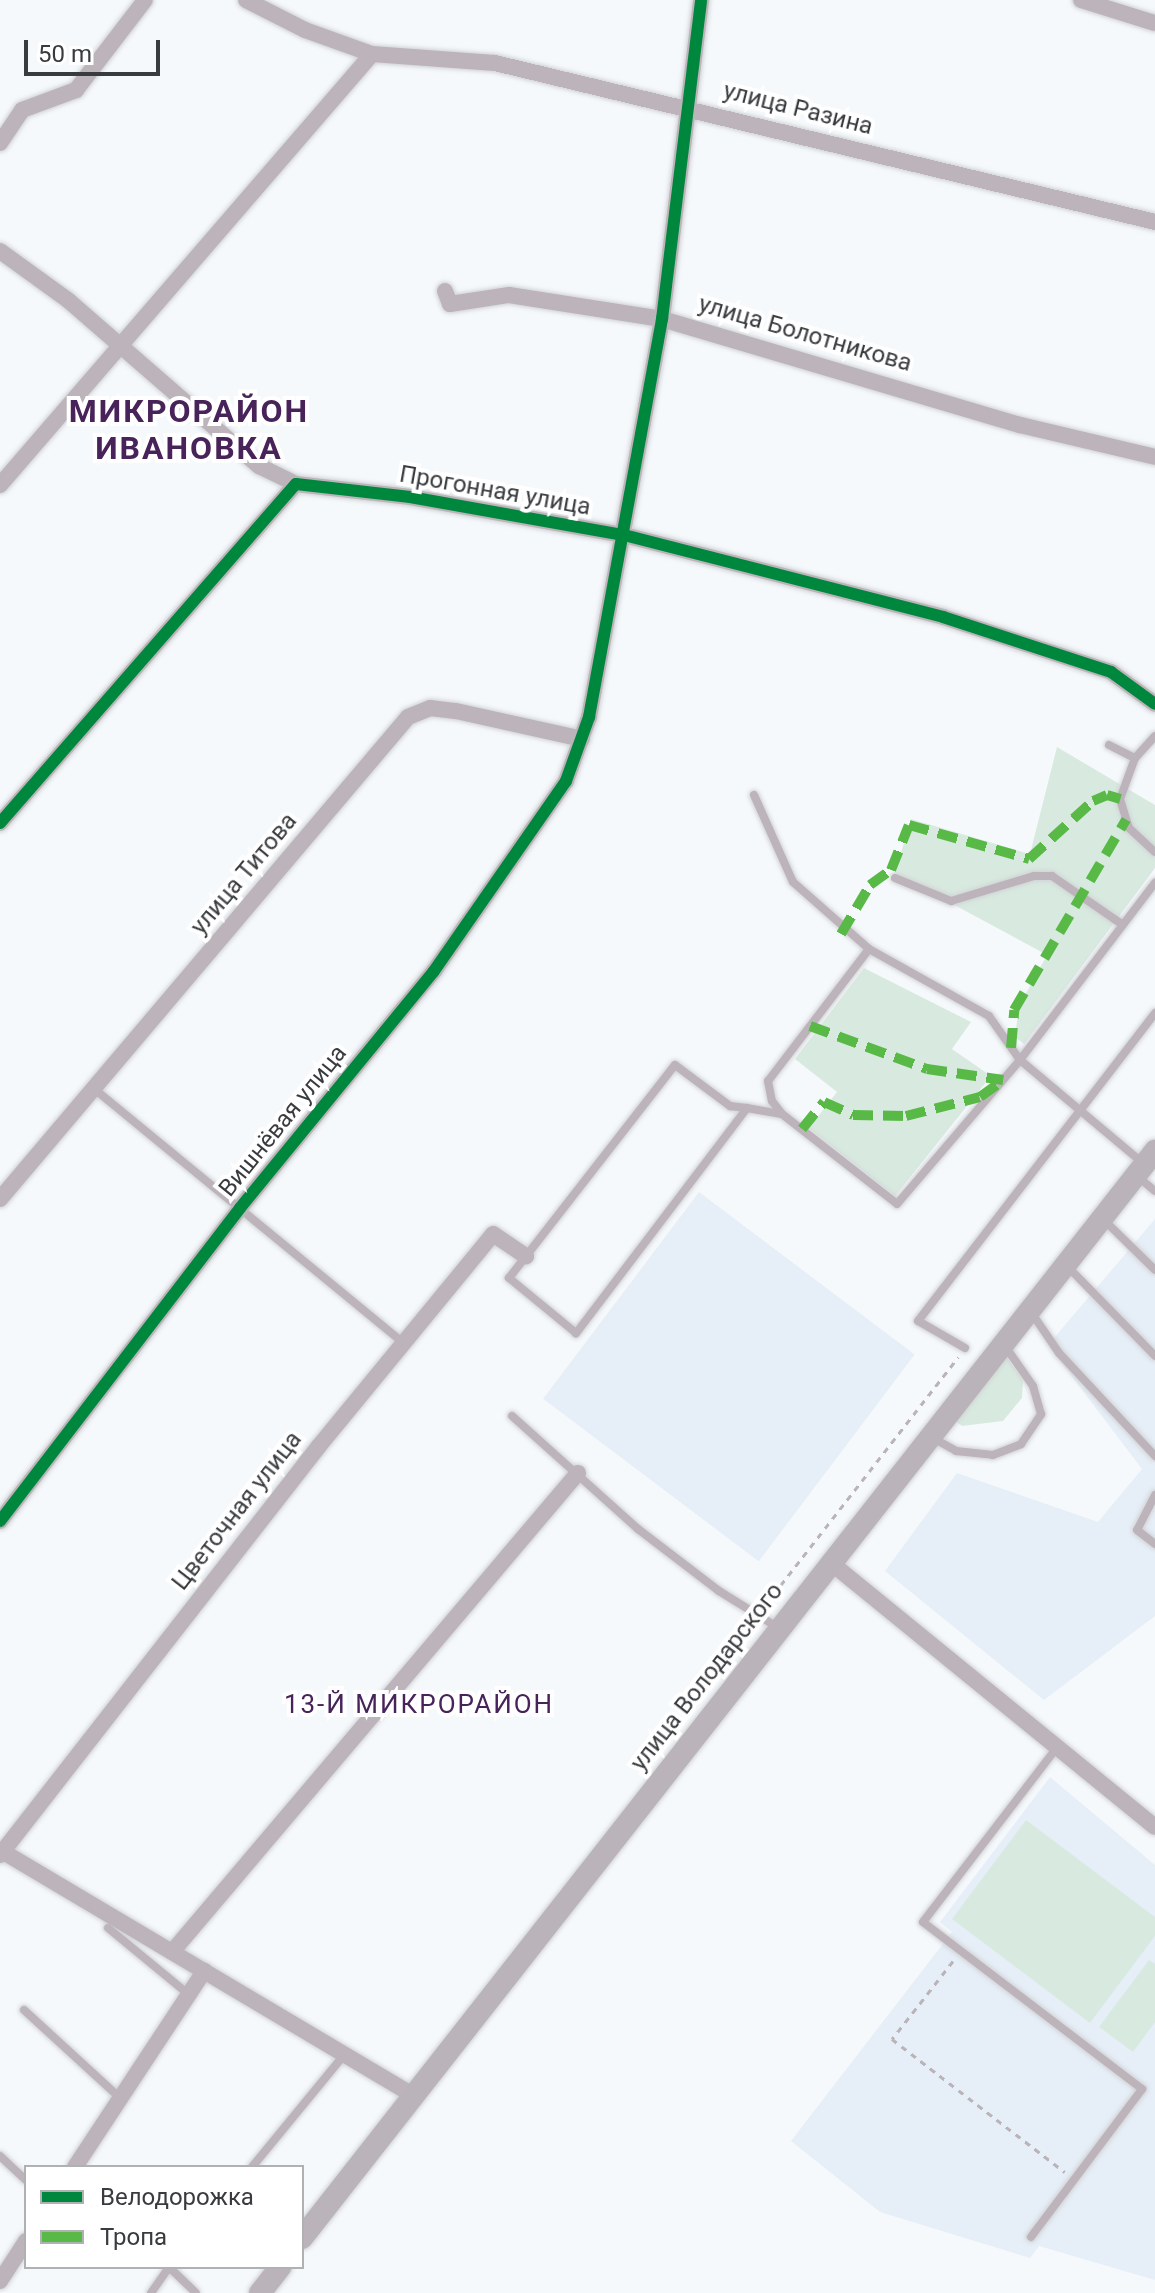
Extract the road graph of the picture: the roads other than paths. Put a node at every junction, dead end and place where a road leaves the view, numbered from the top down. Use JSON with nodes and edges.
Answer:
{"nodes":[{"id":1,"x":145,"y":0,"type":"edge"},
{"id":2,"x":246,"y":0,"type":"edge"},
{"id":3,"x":701,"y":0,"type":"edge"},
{"id":4,"x":1081,"y":0,"type":"edge"},
{"id":5,"x":1155,"y":23,"type":"edge"},
{"id":6,"x":372,"y":54,"type":"junction"},
{"id":7,"x":687,"y":107,"type":"junction"},
{"id":8,"x":0,"y":143,"type":"edge"},
{"id":9,"x":1155,"y":222,"type":"edge"},
{"id":10,"x":0,"y":251,"type":"edge"},
{"id":11,"x":445,"y":291,"type":"dead end"},
{"id":12,"x":662,"y":319,"type":"junction"},
{"id":13,"x":123,"y":347,"type":"junction"},
{"id":14,"x":1155,"y":457,"type":"edge"},
{"id":15,"x":296,"y":484,"type":"junction"},
{"id":16,"x":0,"y":485,"type":"edge"},
{"id":17,"x":624,"y":535,"type":"junction"},
{"id":18,"x":1155,"y":704,"type":"edge"},
{"id":19,"x":1155,"y":736,"type":"edge"},
{"id":20,"x":582,"y":739,"type":"junction"},
{"id":21,"x":1109,"y":745,"type":"dead end"},
{"id":22,"x":1135,"y":758,"type":"junction"},
{"id":23,"x":754,"y":795,"type":"dead end"},
{"id":24,"x":0,"y":823,"type":"edge"},
{"id":25,"x":1155,"y":852,"type":"edge"},
{"id":26,"x":895,"y":878,"type":"dead end"},
{"id":27,"x":1155,"y":883,"type":"edge"},
{"id":28,"x":1123,"y":925,"type":"junction"},
{"id":29,"x":869,"y":949,"type":"junction"},
{"id":30,"x":1155,"y":1013,"type":"edge"},
{"id":31,"x":1020,"y":1060,"type":"junction"},
{"id":32,"x":93,"y":1088,"type":"junction"},
{"id":33,"x":747,"y":1108,"type":"junction"},
{"id":34,"x":1080,"y":1111,"type":"junction"},
{"id":35,"x":782,"y":1114,"type":"junction"},
{"id":36,"x":1145,"y":1164,"type":"edge"},
{"id":37,"x":1155,"y":1191,"type":"edge"},
{"id":38,"x":0,"y":1199,"type":"edge"},
{"id":39,"x":240,"y":1208,"type":"junction"},
{"id":40,"x":1103,"y":1219,"type":"junction"},
{"id":41,"x":526,"y":1256,"type":"junction"},
{"id":42,"x":1067,"y":1266,"type":"junction"},
{"id":43,"x":1155,"y":1270,"type":"edge"},
{"id":44,"x":1030,"y":1311,"type":"junction"},
{"id":45,"x":402,"y":1342,"type":"junction"},
{"id":46,"x":1004,"y":1344,"type":"junction"},
{"id":47,"x":965,"y":1348,"type":"road end"},
{"id":48,"x":1155,"y":1356,"type":"edge"},
{"id":49,"x":512,"y":1416,"type":"dead end"},
{"id":50,"x":930,"y":1437,"type":"junction"},
{"id":51,"x":1155,"y":1456,"type":"edge"},
{"id":52,"x":578,"y":1473,"type":"junction"},
{"id":53,"x":1155,"y":1495,"type":"edge"},
{"id":54,"x":0,"y":1521,"type":"edge"},
{"id":55,"x":1155,"y":1544,"type":"edge"},
{"id":56,"x":830,"y":1562,"type":"junction"},
{"id":57,"x":779,"y":1628,"type":"junction"},
{"id":58,"x":1058,"y":1746,"type":"junction"},
{"id":59,"x":1155,"y":1827,"type":"edge"},
{"id":60,"x":1,"y":1852,"type":"edge"},
{"id":61,"x":108,"y":1928,"type":"dead end"},
{"id":62,"x":172,"y":1952,"type":"junction"},
{"id":63,"x":204,"y":1971,"type":"junction"},
{"id":64,"x":189,"y":1995,"type":"junction"},
{"id":65,"x":24,"y":2010,"type":"dead end"},
{"id":66,"x":345,"y":2055,"type":"junction"},
{"id":67,"x":411,"y":2094,"type":"junction"},
{"id":68,"x":120,"y":2099,"type":"junction"},
{"id":69,"x":0,"y":2156,"type":"edge"},
{"id":70,"x":76,"y":2165,"type":"edge"},
{"id":71,"x":254,"y":2165,"type":"edge"},
{"id":72,"x":24,"y":2178,"type":"edge"},
{"id":73,"x":304,"y":2235,"type":"edge"},
{"id":74,"x":1031,"y":2237,"type":"dead end"},
{"id":75,"x":24,"y":2244,"type":"edge"},
{"id":76,"x":168,"y":2269,"type":"edge"},
{"id":77,"x":171,"y":2269,"type":"edge"},
{"id":78,"x":278,"y":2269,"type":"edge"},
{"id":79,"x":0,"y":2281,"type":"edge"},
{"id":80,"x":151,"y":2293,"type":"edge"},
{"id":81,"x":196,"y":2293,"type":"edge"},
{"id":82,"x":260,"y":2293,"type":"edge"}],
"edges":[{"from":1,"to":8,"type":"street"},
{"from":2,"to":6,"type":"street","name":"улица Разина"},
{"from":3,"to":7,"type":"street","name":"Вишнёвая улица"},
{"from":4,"to":5,"type":"street"},
{"from":6,"to":7,"type":"street","name":"улица Разина"},
{"from":6,"to":13,"type":"street"},
{"from":7,"to":9,"type":"street","name":"улица Разина"},
{"from":7,"to":12,"type":"street","name":"Вишнёвая улица"},
{"from":10,"to":13,"type":"street","name":"Прогонная улица"},
{"from":11,"to":12,"type":"street","name":"улица Болотникова"},
{"from":12,"to":14,"type":"street","name":"улица Болотникова"},
{"from":12,"to":17,"type":"street","name":"Вишнёвая улица"},
{"from":13,"to":15,"type":"street","name":"Прогонная улица"},
{"from":13,"to":16,"type":"street"},
{"from":15,"to":17,"type":"street","name":"Прогонная улица"},
{"from":15,"to":24,"type":"street"},
{"from":17,"to":18,"type":"street","name":"Прогонная улица"},
{"from":17,"to":20,"type":"street","name":"Вишнёвая улица"},
{"from":19,"to":22,"type":"lane"},
{"from":20,"to":32,"type":"street","name":"улица Титова"},
{"from":20,"to":39,"type":"street","name":"Вишнёвая улица"},
{"from":21,"to":22,"type":"lane"},
{"from":22,"to":25,"type":"lane"},
{"from":23,"to":29,"type":"lane"},
{"from":26,"to":28,"type":"lane"},
{"from":27,"to":28,"type":"lane"},
{"from":28,"to":31,"type":"lane"},
{"from":29,"to":31,"type":"lane"},
{"from":29,"to":35,"type":"lane"},
{"from":30,"to":34,"type":"lane"},
{"from":31,"to":34,"type":"lane"},
{"from":31,"to":35,"type":"lane"},
{"from":32,"to":38,"type":"street","name":"улица Титова"},
{"from":32,"to":39,"type":"lane"},
{"from":33,"to":35,"type":"lane"},
{"from":33,"to":41,"type":"lane"},
{"from":33,"to":41,"type":"lane"},
{"from":34,"to":36,"type":"lane"},
{"from":34,"to":47,"type":"lane"},
{"from":36,"to":37,"type":"lane"},
{"from":36,"to":40,"type":"main road","name":"улица Володарского"},
{"from":39,"to":45,"type":"lane"},
{"from":39,"to":54,"type":"street","name":"Вишнёвая улица"},
{"from":40,"to":42,"type":"main road","name":"улица Володарского"},
{"from":40,"to":43,"type":"lane"},
{"from":41,"to":45,"type":"street","name":"Цветочная улица"},
{"from":42,"to":44,"type":"main road","name":"улица Володарского"},
{"from":42,"to":48,"type":"lane"},
{"from":44,"to":46,"type":"main road","name":"улица Володарского"},
{"from":44,"to":51,"type":"lane"},
{"from":45,"to":60,"type":"street","name":"Цветочная улица"},
{"from":46,"to":50,"type":"main road","name":"улица Володарского"},
{"from":46,"to":50,"type":"lane"},
{"from":49,"to":52,"type":"lane"},
{"from":50,"to":56,"type":"main road","name":"улица Володарского"},
{"from":52,"to":57,"type":"lane"},
{"from":52,"to":62,"type":"street"},
{"from":53,"to":55,"type":"lane"},
{"from":56,"to":57,"type":"main road","name":"улица Володарского"},
{"from":56,"to":58,"type":"street"},
{"from":57,"to":67,"type":"main road","name":"улица Володарского"},
{"from":58,"to":59,"type":"street"},
{"from":58,"to":74,"type":"lane"},
{"from":60,"to":62,"type":"street"},
{"from":61,"to":64,"type":"lane"},
{"from":62,"to":63,"type":"street"},
{"from":63,"to":64,"type":"street"},
{"from":63,"to":66,"type":"street"},
{"from":64,"to":68,"type":"street"},
{"from":65,"to":68,"type":"lane"},
{"from":66,"to":67,"type":"street"},
{"from":66,"to":71,"type":"lane"},
{"from":67,"to":73,"type":"main road","name":"улица Володарского"},
{"from":68,"to":70,"type":"street"},
{"from":69,"to":72,"type":"lane"},
{"from":75,"to":79,"type":"street"},
{"from":76,"to":80,"type":"lane"},
{"from":77,"to":81,"type":"lane"},
{"from":78,"to":82,"type":"main road"}]}
